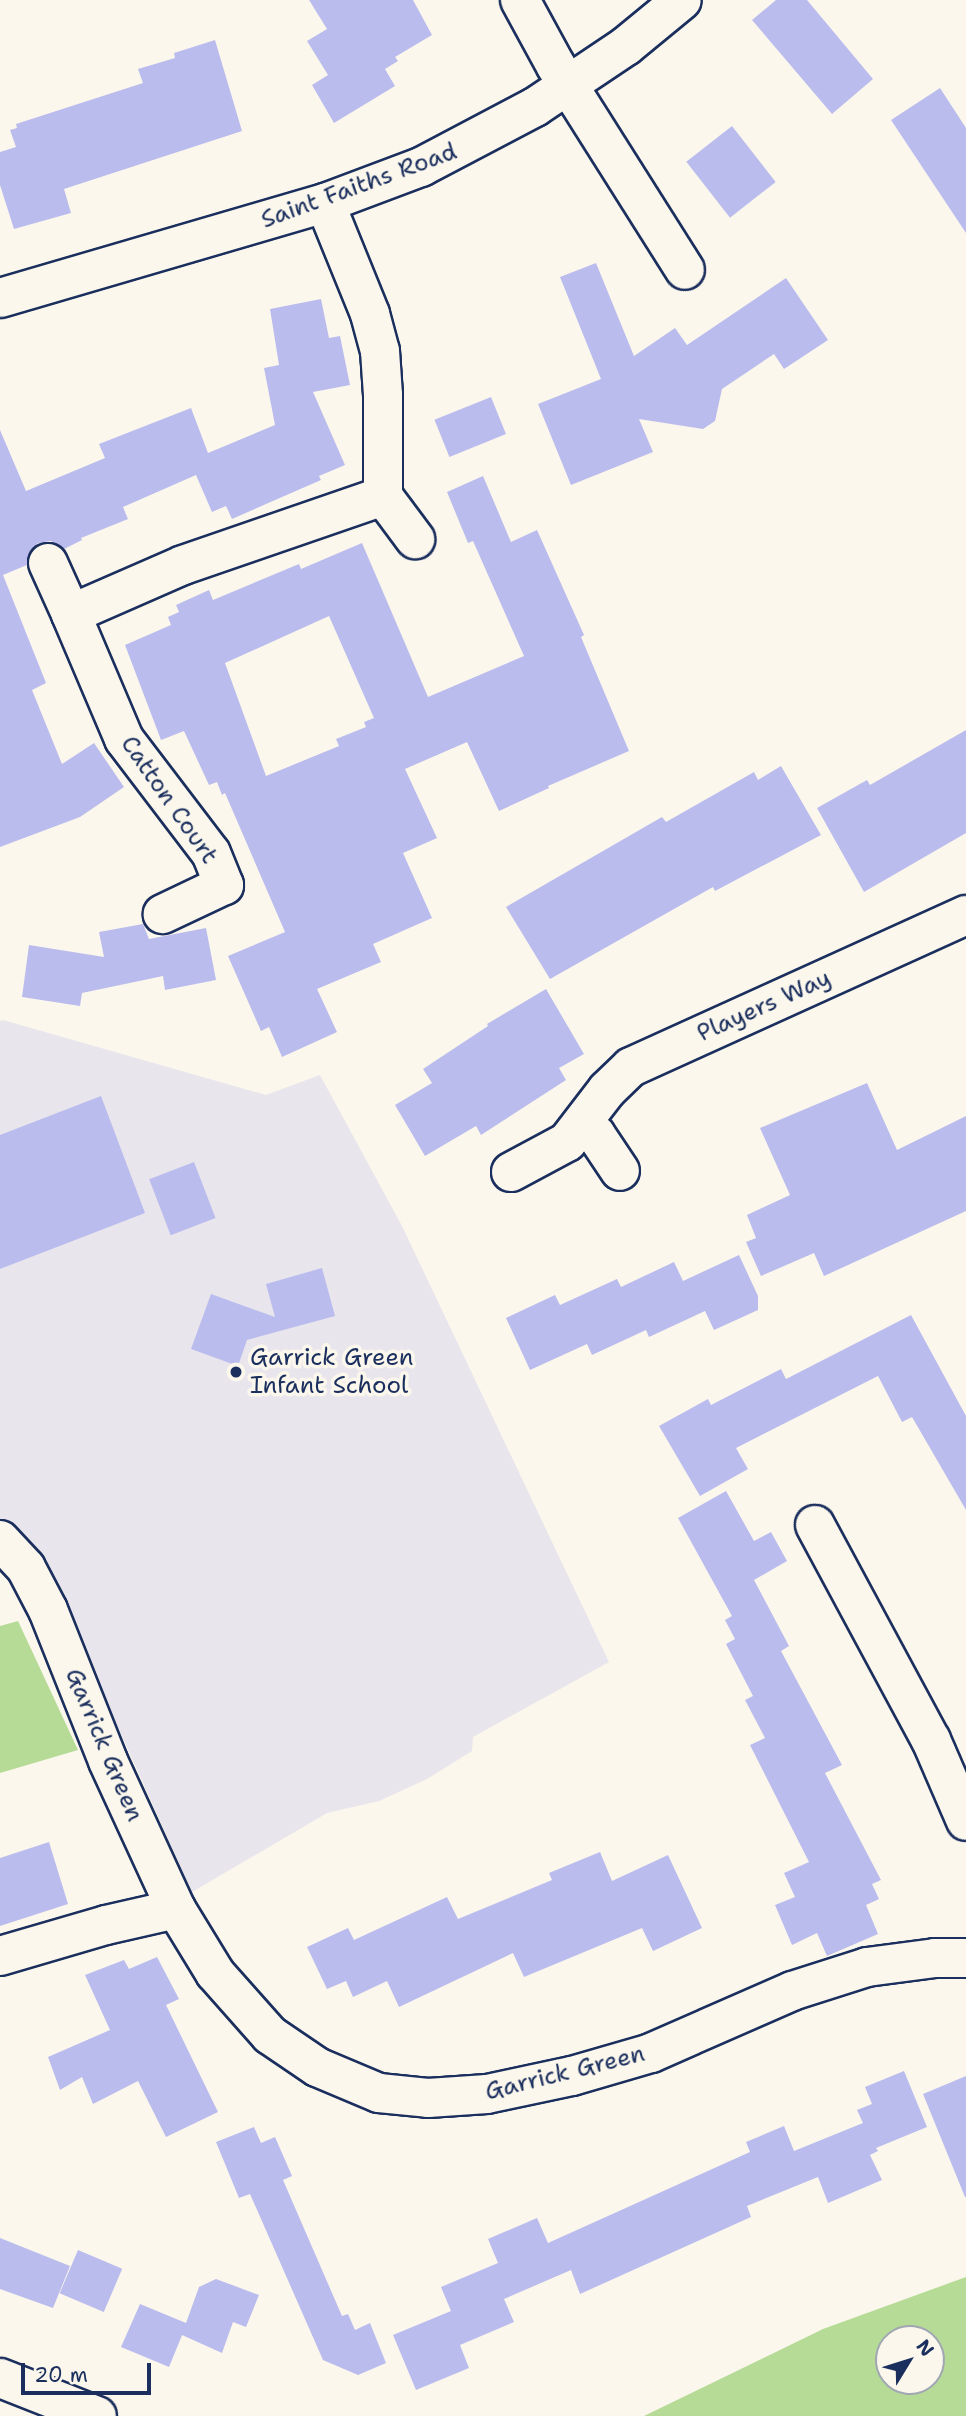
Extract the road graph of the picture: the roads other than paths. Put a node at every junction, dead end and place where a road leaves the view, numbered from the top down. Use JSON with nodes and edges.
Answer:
{"nodes":[{"id":1,"x":520,"y":0,"type":"edge"},
{"id":2,"x":682,"y":0,"type":"edge"},
{"id":3,"x":568,"y":85,"type":"junction"},
{"id":4,"x":325,"y":203,"type":"junction"},
{"id":5,"x":685,"y":270,"type":"dead end"},
{"id":6,"x":0,"y":298,"type":"edge"},
{"id":7,"x":383,"y":496,"type":"junction"},
{"id":8,"x":415,"y":539,"type":"dead end"},
{"id":9,"x":48,"y":563,"type":"dead end"},
{"id":10,"x":71,"y":614,"type":"junction"},
{"id":11,"x":163,"y":914,"type":"dead end"},
{"id":12,"x":966,"y":915,"type":"edge"},
{"id":13,"x":583,"y":1124,"type":"junction"},
{"id":14,"x":620,"y":1171,"type":"dead end"},
{"id":15,"x":511,"y":1172,"type":"dead end"},
{"id":16,"x":815,"y":1525,"type":"dead end"},
{"id":17,"x":0,"y":1541,"type":"edge"},
{"id":18,"x":966,"y":1821,"type":"edge"},
{"id":19,"x":176,"y":1909,"type":"junction"},
{"id":20,"x":0,"y":1956,"type":"edge"},
{"id":21,"x":966,"y":1958,"type":"edge"},
{"id":22,"x":0,"y":2378,"type":"edge"},
{"id":23,"x":88,"y":2415,"type":"edge"}],
"edges":[{"from":1,"to":3,"type":"street"},
{"from":2,"to":3,"type":"street","name":"Saint Faiths Road"},
{"from":3,"to":4,"type":"street","name":"Saint Faiths Road"},
{"from":3,"to":5,"type":"street"},
{"from":4,"to":6,"type":"street","name":"Saint Faiths Road"},
{"from":4,"to":7,"type":"street"},
{"from":7,"to":8,"type":"street"},
{"from":7,"to":10,"type":"street"},
{"from":9,"to":10,"type":"street","name":"Catton Court"},
{"from":10,"to":11,"type":"street","name":"Catton Court"},
{"from":12,"to":13,"type":"street","name":"Players Way"},
{"from":13,"to":14,"type":"street"},
{"from":13,"to":15,"type":"street","name":"Players Way"},
{"from":16,"to":18,"type":"street"},
{"from":17,"to":19,"type":"street","name":"Garrick Green"},
{"from":19,"to":20,"type":"street"},
{"from":19,"to":21,"type":"street","name":"Garrick Green"},
{"from":22,"to":23,"type":"street"}]}
